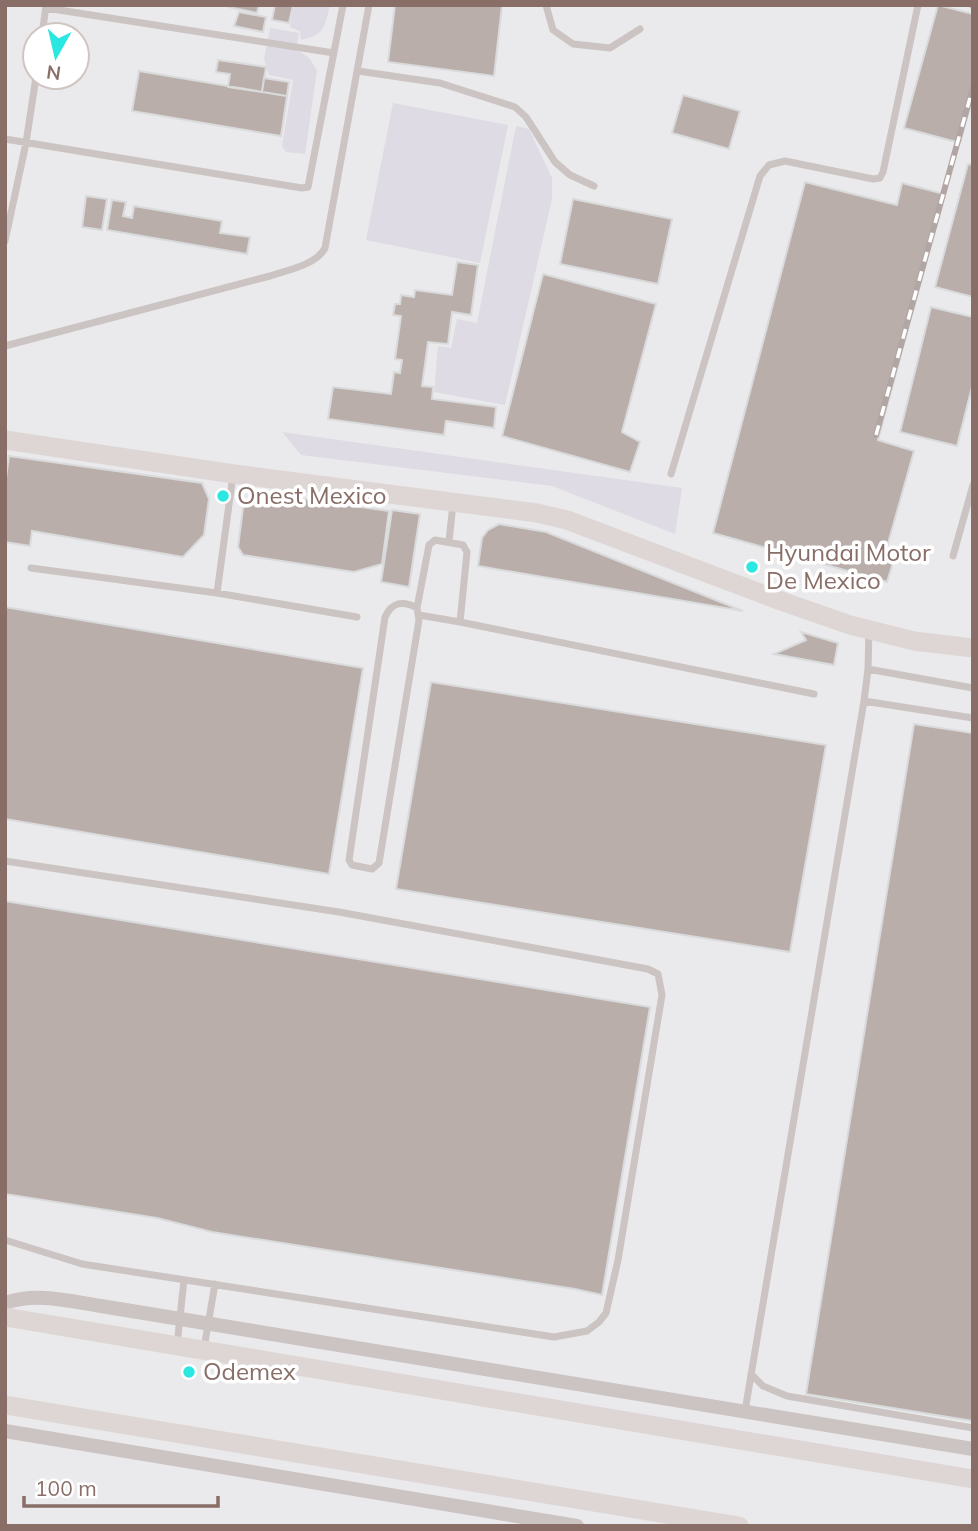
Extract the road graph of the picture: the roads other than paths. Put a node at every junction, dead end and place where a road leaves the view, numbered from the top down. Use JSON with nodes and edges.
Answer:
{"nodes":[{"id":1,"x":343,"y":5,"type":"edge"},
{"id":2,"x":369,"y":5,"type":"edge"},
{"id":3,"x":546,"y":5,"type":"edge"},
{"id":4,"x":918,"y":5,"type":"edge"},
{"id":5,"x":46,"y":7,"type":"edge"},
{"id":6,"x":639,"y":29,"type":"dead end"},
{"id":7,"x":334,"y":53,"type":"junction"},
{"id":8,"x":358,"y":71,"type":"junction"},
{"id":9,"x":34,"y":91,"type":"edge"},
{"id":10,"x":5,"y":139,"type":"edge"},
{"id":11,"x":26,"y":144,"type":"junction"},
{"id":12,"x":594,"y":186,"type":"dead end"},
{"id":13,"x":5,"y":241,"type":"edge"},
{"id":14,"x":5,"y":346,"type":"edge"},
{"id":15,"x":5,"y":440,"type":"edge"},
{"id":16,"x":233,"y":474,"type":"junction"},
{"id":17,"x":671,"y":474,"type":"dead end"},
{"id":18,"x":973,"y":485,"type":"edge"},
{"id":19,"x":453,"y":501,"type":"junction"},
{"id":20,"x":449,"y":541,"type":"junction"},
{"id":21,"x":953,"y":556,"type":"dead end"},
{"id":22,"x":31,"y":568,"type":"dead end"},
{"id":23,"x":217,"y":593,"type":"junction"},
{"id":24,"x":418,"y":612,"type":"junction"},
{"id":25,"x":357,"y":617,"type":"dead end"},
{"id":26,"x":460,"y":622,"type":"junction"},
{"id":27,"x":869,"y":628,"type":"junction"},
{"id":28,"x":973,"y":648,"type":"edge"},
{"id":29,"x":868,"y":669,"type":"junction"},
{"id":30,"x":973,"y":688,"type":"edge"},
{"id":31,"x":814,"y":694,"type":"dead end"},
{"id":32,"x":864,"y":701,"type":"junction"},
{"id":33,"x":973,"y":718,"type":"edge"},
{"id":34,"x":5,"y":861,"type":"edge"},
{"id":35,"x":5,"y":1240,"type":"edge"},
{"id":36,"x":184,"y":1280,"type":"junction"},
{"id":37,"x":215,"y":1284,"type":"junction"},
{"id":38,"x":5,"y":1303,"type":"edge"},
{"id":39,"x":5,"y":1317,"type":"edge"},
{"id":40,"x":180,"y":1319,"type":"junction"},
{"id":41,"x":208,"y":1324,"type":"junction"},
{"id":42,"x":176,"y":1347,"type":"junction"},
{"id":43,"x":203,"y":1352,"type":"junction"},
{"id":44,"x":751,"y":1374,"type":"junction"},
{"id":45,"x":5,"y":1405,"type":"edge"},
{"id":46,"x":745,"y":1411,"type":"junction"},
{"id":47,"x":973,"y":1428,"type":"edge"},
{"id":48,"x":5,"y":1431,"type":"edge"},
{"id":49,"x":973,"y":1449,"type":"edge"},
{"id":50,"x":973,"y":1479,"type":"edge"},
{"id":51,"x":577,"y":1526,"type":"edge"},
{"id":52,"x":739,"y":1526,"type":"edge"}],
"edges":[{"from":1,"to":7,"type":"lane"},
{"from":2,"to":8,"type":"lane"},
{"from":3,"to":6,"type":"lane"},
{"from":4,"to":17,"type":"lane"},
{"from":5,"to":7,"type":"lane"},
{"from":7,"to":11,"type":"lane"},
{"from":8,"to":12,"type":"lane"},
{"from":8,"to":14,"type":"lane"},
{"from":9,"to":11,"type":"lane"},
{"from":10,"to":11,"type":"lane"},
{"from":11,"to":13,"type":"lane"},
{"from":15,"to":16,"type":"main road"},
{"from":16,"to":19,"type":"main road"},
{"from":16,"to":23,"type":"lane"},
{"from":18,"to":21,"type":"lane"},
{"from":19,"to":20,"type":"lane"},
{"from":19,"to":27,"type":"main road"},
{"from":20,"to":24,"type":"lane"},
{"from":20,"to":26,"type":"lane"},
{"from":22,"to":23,"type":"lane"},
{"from":23,"to":25,"type":"lane"},
{"from":24,"to":24,"type":"lane"},
{"from":24,"to":26,"type":"lane"},
{"from":26,"to":31,"type":"lane"},
{"from":27,"to":28,"type":"main road"},
{"from":27,"to":29,"type":"lane"},
{"from":29,"to":30,"type":"lane"},
{"from":29,"to":32,"type":"lane"},
{"from":32,"to":33,"type":"lane"},
{"from":32,"to":44,"type":"lane"},
{"from":34,"to":37,"type":"lane"},
{"from":35,"to":36,"type":"lane"},
{"from":36,"to":37,"type":"lane"},
{"from":36,"to":40,"type":"lane"},
{"from":37,"to":41,"type":"lane"},
{"from":38,"to":40,"type":"street"},
{"from":39,"to":42,"type":"main road"},
{"from":40,"to":41,"type":"street"},
{"from":40,"to":42,"type":"lane"},
{"from":41,"to":43,"type":"lane"},
{"from":41,"to":46,"type":"street"},
{"from":42,"to":43,"type":"main road"},
{"from":43,"to":50,"type":"main road"},
{"from":44,"to":46,"type":"lane"},
{"from":44,"to":47,"type":"lane"},
{"from":45,"to":52,"type":"main road"},
{"from":46,"to":49,"type":"street"},
{"from":48,"to":51,"type":"street"}]}
